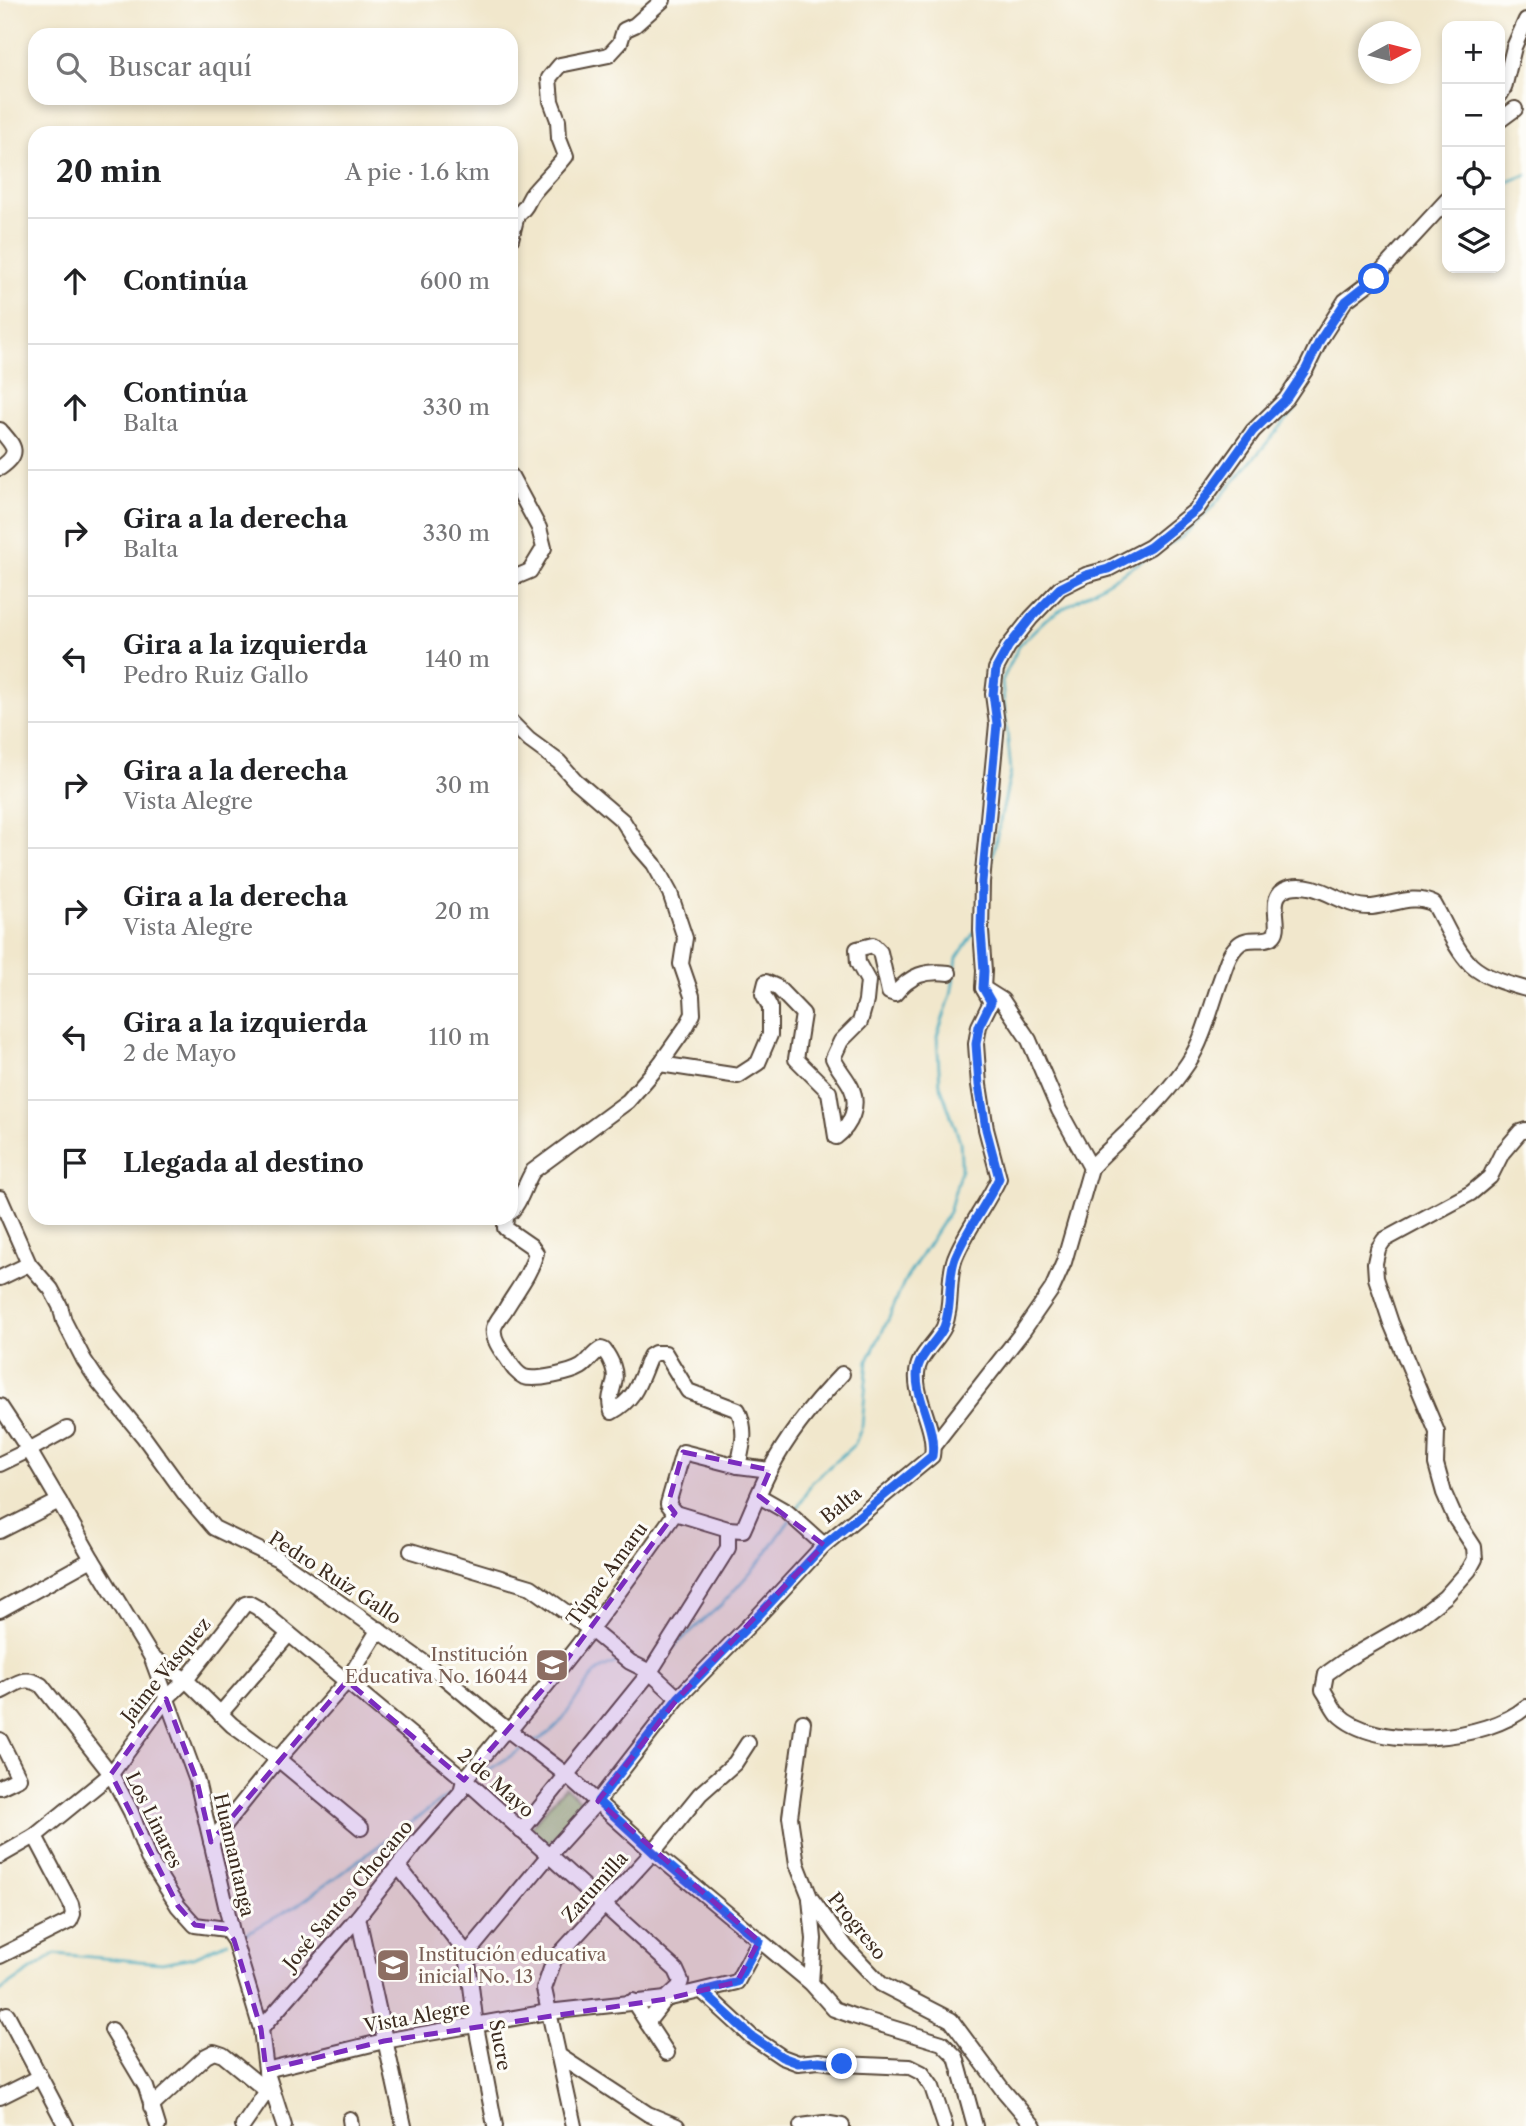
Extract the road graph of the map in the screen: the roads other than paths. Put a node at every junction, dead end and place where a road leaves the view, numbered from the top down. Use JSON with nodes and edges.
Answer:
{"nodes":[{"id":1,"x":663,"y":0,"type":"edge"},
{"id":2,"x":1526,"y":20,"type":"edge"},
{"id":3,"x":1505,"y":84,"type":"edge"},
{"id":4,"x":1515,"y":108,"type":"dead end"},
{"id":5,"x":1505,"y":116,"type":"edge"},
{"id":6,"x":1442,"y":205,"type":"edge"},
{"id":7,"x":518,"y":214,"type":"edge"},
{"id":8,"x":0,"y":430,"type":"edge"},
{"id":9,"x":0,"y":468,"type":"edge"},
{"id":10,"x":518,"y":489,"type":"edge"},
{"id":11,"x":518,"y":576,"type":"edge"},
{"id":12,"x":518,"y":729,"type":"edge"},
{"id":13,"x":949,"y":973,"type":"dead end"},
{"id":14,"x":983,"y":988,"type":"junction"},
{"id":15,"x":1526,"y":989,"type":"edge"},
{"id":16,"x":660,"y":1064,"type":"junction"},
{"id":17,"x":1526,"y":1130,"type":"edge"},
{"id":18,"x":1091,"y":1168,"type":"junction"},
{"id":19,"x":0,"y":1198,"type":"edge"},
{"id":20,"x":518,"y":1205,"type":"edge"},
{"id":21,"x":505,"y":1225,"type":"edge"},
{"id":22,"x":29,"y":1264,"type":"junction"},
{"id":23,"x":0,"y":1278,"type":"edge"},
{"id":24,"x":842,"y":1374,"type":"dead end"},
{"id":25,"x":0,"y":1406,"type":"edge"},
{"id":26,"x":67,"y":1429,"type":"dead end"},
{"id":27,"x":934,"y":1445,"type":"junction"},
{"id":28,"x":29,"y":1450,"type":"junction"},
{"id":29,"x":0,"y":1464,"type":"edge"},
{"id":30,"x":738,"y":1466,"type":"junction"},
{"id":31,"x":770,"y":1470,"type":"junction"},
{"id":32,"x":759,"y":1496,"type":"junction"},
{"id":33,"x":59,"y":1501,"type":"junction"},
{"id":34,"x":674,"y":1513,"type":"junction"},
{"id":35,"x":728,"y":1529,"type":"junction"},
{"id":36,"x":0,"y":1531,"type":"edge"},
{"id":37,"x":824,"y":1545,"type":"junction"},
{"id":38,"x":411,"y":1551,"type":"dead end"},
{"id":39,"x":92,"y":1559,"type":"junction"},
{"id":40,"x":258,"y":1608,"type":"joint"},
{"id":41,"x":0,"y":1610,"type":"edge"},
{"id":42,"x":379,"y":1629,"type":"junction"},
{"id":43,"x":591,"y":1630,"type":"junction"},
{"id":44,"x":289,"y":1634,"type":"junction"},
{"id":45,"x":151,"y":1656,"type":"junction"},
{"id":46,"x":650,"y":1672,"type":"junction"},
{"id":47,"x":186,"y":1680,"type":"junction"},
{"id":48,"x":347,"y":1681,"type":"junction"},
{"id":49,"x":0,"y":1692,"type":"edge"},
{"id":50,"x":678,"y":1698,"type":"junction"},
{"id":51,"x":166,"y":1699,"type":"junction"},
{"id":52,"x":1526,"y":1707,"type":"edge"},
{"id":53,"x":220,"y":1714,"type":"junction"},
{"id":54,"x":803,"y":1721,"type":"dead end"},
{"id":55,"x":509,"y":1731,"type":"junction"},
{"id":56,"x":0,"y":1740,"type":"edge"},
{"id":57,"x":748,"y":1743,"type":"dead end"},
{"id":58,"x":278,"y":1759,"type":"junction"},
{"id":59,"x":111,"y":1774,"type":"junction"},
{"id":60,"x":568,"y":1776,"type":"junction"},
{"id":61,"x":464,"y":1782,"type":"junction"},
{"id":62,"x":0,"y":1787,"type":"edge"},
{"id":63,"x":598,"y":1801,"type":"junction"},
{"id":64,"x":360,"y":1828,"type":"dead end"},
{"id":65,"x":521,"y":1831,"type":"junction"},
{"id":66,"x":35,"y":1836,"type":"junction"},
{"id":67,"x":211,"y":1842,"type":"junction"},
{"id":68,"x":653,"y":1852,"type":"junction"},
{"id":69,"x":549,"y":1855,"type":"junction"},
{"id":70,"x":0,"y":1856,"type":"edge"},
{"id":71,"x":399,"y":1867,"type":"junction"},
{"id":72,"x":810,"y":1897,"type":"junction"},
{"id":73,"x":604,"y":1907,"type":"junction"},
{"id":74,"x":358,"y":1917,"type":"junction"},
{"id":75,"x":234,"y":1940,"type":"junction"},
{"id":76,"x":759,"y":1941,"type":"junction"},
{"id":77,"x":467,"y":1954,"type":"junction"},
{"id":78,"x":0,"y":1956,"type":"edge"},
{"id":79,"x":811,"y":1983,"type":"junction"},
{"id":80,"x":702,"y":1991,"type":"junction"},
{"id":81,"x":666,"y":1999,"type":"junction"},
{"id":82,"x":633,"y":2001,"type":"junction"},
{"id":83,"x":548,"y":2012,"type":"junction"},
{"id":84,"x":7,"y":2014,"type":"dead end"},
{"id":85,"x":647,"y":2023,"type":"junction"},
{"id":86,"x":476,"y":2026,"type":"junction"},
{"id":87,"x":261,"y":2029,"type":"junction"},
{"id":88,"x":112,"y":2030,"type":"dead end"},
{"id":89,"x":384,"y":2040,"type":"junction"},
{"id":90,"x":667,"y":2053,"type":"dead end"},
{"id":91,"x":558,"y":2055,"type":"junction"},
{"id":92,"x":266,"y":2070,"type":"junction"},
{"id":93,"x":40,"y":2077,"type":"junction"},
{"id":94,"x":267,"y":2091,"type":"junction"},
{"id":95,"x":0,"y":2098,"type":"edge"},
{"id":96,"x":151,"y":2107,"type":"junction"},
{"id":97,"x":66,"y":2126,"type":"edge"},
{"id":98,"x":158,"y":2126,"type":"edge"},
{"id":99,"x":243,"y":2126,"type":"edge"},
{"id":100,"x":284,"y":2126,"type":"edge"},
{"id":101,"x":404,"y":2126,"type":"edge"},
{"id":102,"x":495,"y":2126,"type":"edge"},
{"id":103,"x":574,"y":2126,"type":"edge"},
{"id":104,"x":677,"y":2126,"type":"edge"},
{"id":105,"x":801,"y":2126,"type":"edge"},
{"id":106,"x":842,"y":2126,"type":"edge"},
{"id":107,"x":944,"y":2126,"type":"edge"},
{"id":108,"x":975,"y":2126,"type":"edge"},
{"id":109,"x":1034,"y":2126,"type":"edge"}],
"edges":[{"from":1,"to":7,"type":"street"},
{"from":2,"to":3,"type":"street"},
{"from":4,"to":5,"type":"street"},
{"from":6,"to":14,"type":"street"},
{"from":8,"to":9,"type":"street"},
{"from":10,"to":11,"type":"street"},
{"from":12,"to":16,"type":"street"},
{"from":13,"to":16,"type":"street"},
{"from":14,"to":18,"type":"street"},
{"from":14,"to":27,"type":"street"},
{"from":15,"to":18,"type":"street"},
{"from":16,"to":20,"type":"street"},
{"from":17,"to":52,"type":"street"},
{"from":18,"to":27,"type":"street","name":"Balta"},
{"from":19,"to":22,"type":"street","name":"Pedro Ruiz Gallo"},
{"from":21,"to":30,"type":"street"},
{"from":22,"to":23,"type":"street"},
{"from":22,"to":42,"type":"street","name":"Pedro Ruiz Gallo"},
{"from":24,"to":31,"type":"street"},
{"from":25,"to":28,"type":"street","name":"Huamantanga"},
{"from":26,"to":28,"type":"street"},
{"from":27,"to":37,"type":"street","name":"Balta"},
{"from":28,"to":29,"type":"street"},
{"from":28,"to":33,"type":"street","name":"Huamantanga"},
{"from":30,"to":31,"type":"street"},
{"from":30,"to":34,"type":"street"},
{"from":31,"to":32,"type":"street"},
{"from":32,"to":35,"type":"street"},
{"from":32,"to":37,"type":"street"},
{"from":33,"to":36,"type":"street"},
{"from":33,"to":39,"type":"street","name":"Huamantanga"},
{"from":34,"to":35,"type":"street"},
{"from":34,"to":43,"type":"street","name":"Túpac Amaru"},
{"from":35,"to":46,"type":"street"},
{"from":37,"to":50,"type":"street","name":"Balta"},
{"from":38,"to":43,"type":"street"},
{"from":39,"to":41,"type":"street"},
{"from":39,"to":45,"type":"street","name":"Huamantanga"},
{"from":40,"to":44,"type":"street","name":"2 de Mayo"},
{"from":40,"to":47,"type":"street","name":"Jaime Vásquez"},
{"from":42,"to":48,"type":"street"},
{"from":42,"to":55,"type":"street","name":"Pedro Ruiz Gallo"},
{"from":43,"to":46,"type":"street"},
{"from":43,"to":55,"type":"street","name":"Túpac Amaru"},
{"from":44,"to":48,"type":"street","name":"2 de Mayo"},
{"from":44,"to":53,"type":"street"},
{"from":45,"to":47,"type":"street"},
{"from":45,"to":51,"type":"street","name":"Huamantanga"},
{"from":46,"to":50,"type":"street"},
{"from":46,"to":60,"type":"street"},
{"from":47,"to":51,"type":"street","name":"Jaime Vásquez"},
{"from":47,"to":53,"type":"street"},
{"from":48,"to":58,"type":"street"},
{"from":48,"to":61,"type":"street","name":"2 de Mayo"},
{"from":49,"to":59,"type":"street","name":"Los Linares"},
{"from":50,"to":63,"type":"street","name":"Balta"},
{"from":51,"to":59,"type":"street","name":"Jaime Vásquez"},
{"from":51,"to":67,"type":"street","name":"Huamantanga"},
{"from":53,"to":58,"type":"street"},
{"from":54,"to":72,"type":"street","name":"Progreso"},
{"from":55,"to":60,"type":"street","name":"Pedro Ruiz Gallo"},
{"from":55,"to":61,"type":"street","name":"Túpac Amaru"},
{"from":56,"to":62,"type":"street"},
{"from":57,"to":68,"type":"street","name":"Zarumilla"},
{"from":58,"to":64,"type":"street"},
{"from":58,"to":67,"type":"street"},
{"from":59,"to":66,"type":"street","name":"Jaime Vásquez"},
{"from":59,"to":75,"type":"street","name":"Los Linares"},
{"from":60,"to":63,"type":"street","name":"Pedro Ruiz Gallo"},
{"from":60,"to":65,"type":"street"},
{"from":61,"to":65,"type":"street","name":"2 de Mayo"},
{"from":61,"to":71,"type":"street","name":"José Santos Chocano"},
{"from":63,"to":68,"type":"street","name":"Pedro Ruiz Gallo"},
{"from":63,"to":69,"type":"street","name":"Balta"},
{"from":65,"to":69,"type":"street","name":"2 de Mayo"},
{"from":66,"to":70,"type":"street","name":"Jaime Vásquez"},
{"from":66,"to":78,"type":"street"},
{"from":67,"to":75,"type":"street","name":"Huamantanga"},
{"from":68,"to":73,"type":"street","name":"Zarumilla"},
{"from":68,"to":76,"type":"street","name":"Pedro Ruiz Gallo"},
{"from":69,"to":73,"type":"street","name":"2 de Mayo"},
{"from":69,"to":77,"type":"street","name":"Balta"},
{"from":71,"to":74,"type":"street","name":"José Santos Chocano"},
{"from":71,"to":77,"type":"street"},
{"from":72,"to":79,"type":"street"},
{"from":72,"to":109,"type":"street","name":"Progreso"},
{"from":73,"to":81,"type":"street","name":"2 de Mayo"},
{"from":73,"to":83,"type":"street","name":"Zarumilla"},
{"from":74,"to":87,"type":"street","name":"José Santos Chocano"},
{"from":74,"to":89,"type":"street"},
{"from":75,"to":87,"type":"street","name":"Huamantanga"},
{"from":76,"to":79,"type":"street","name":"Pedro Ruiz Gallo"},
{"from":76,"to":80,"type":"street","name":"Vista Alegre"},
{"from":77,"to":86,"type":"street","name":"Sucre"},
{"from":79,"to":108,"type":"street","name":"Pedro Ruiz Gallo"},
{"from":80,"to":81,"type":"street","name":"Vista Alegre"},
{"from":80,"to":107,"type":"street"},
{"from":81,"to":82,"type":"street","name":"Vista Alegre"},
{"from":81,"to":85,"type":"street"},
{"from":82,"to":83,"type":"street","name":"Vista Alegre"},
{"from":82,"to":85,"type":"street"},
{"from":83,"to":86,"type":"street","name":"Vista Alegre"},
{"from":83,"to":91,"type":"street","name":"Zarumilla"},
{"from":84,"to":93,"type":"street"},
{"from":85,"to":90,"type":"street"},
{"from":86,"to":89,"type":"street","name":"Vista Alegre"},
{"from":86,"to":102,"type":"street","name":"Sucre"},
{"from":87,"to":92,"type":"street","name":"Huamantanga"},
{"from":88,"to":96,"type":"street"},
{"from":89,"to":92,"type":"street","name":"Vista Alegre"},
{"from":89,"to":101,"type":"street"},
{"from":91,"to":103,"type":"street","name":"Zarumilla"},
{"from":91,"to":104,"type":"street"},
{"from":92,"to":94,"type":"street"},
{"from":92,"to":100,"type":"street","name":"Huamantanga"},
{"from":93,"to":95,"type":"street"},
{"from":93,"to":97,"type":"street"},
{"from":94,"to":96,"type":"street"},
{"from":94,"to":99,"type":"street"},
{"from":96,"to":98,"type":"street"},
{"from":105,"to":106,"type":"street"}]}
